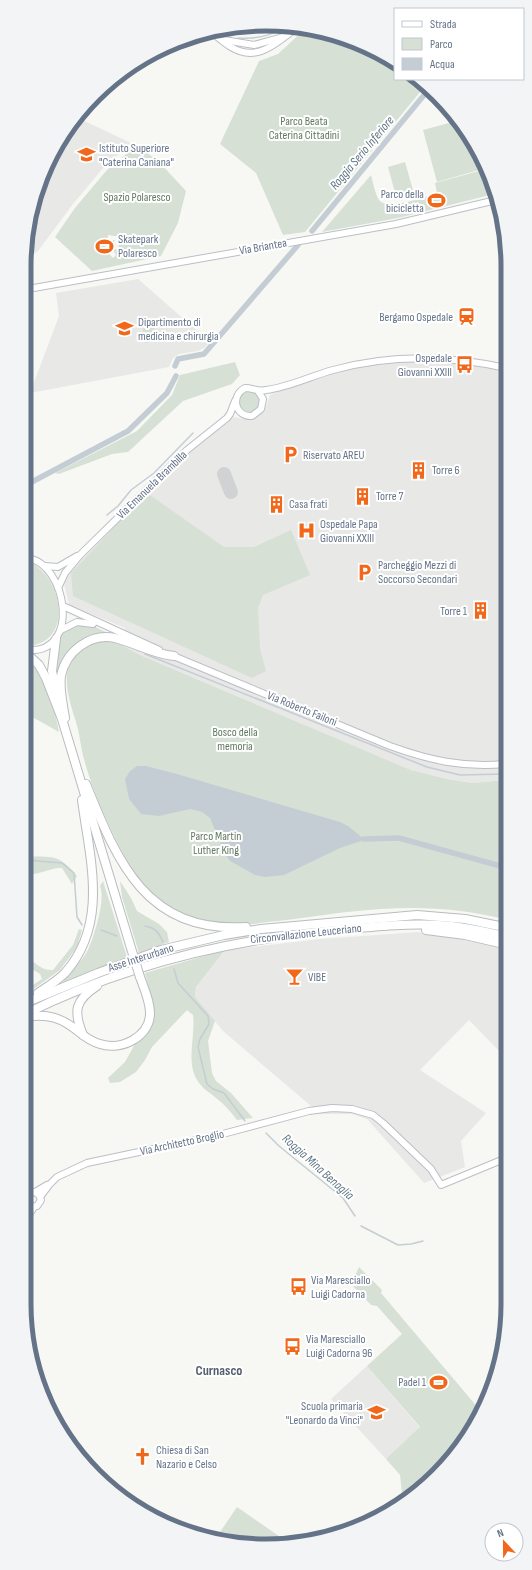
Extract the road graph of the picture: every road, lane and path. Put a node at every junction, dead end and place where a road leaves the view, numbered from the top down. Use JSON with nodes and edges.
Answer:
{"nodes":[{"id":1,"x":290,"y":33,"type":"edge"},
{"id":2,"x":218,"y":36,"type":"edge"},
{"id":3,"x":492,"y":201,"type":"edge"},
{"id":4,"x":31,"y":288,"type":"edge"},
{"id":5,"x":501,"y":367,"type":"edge"},
{"id":6,"x":276,"y":388,"type":"junction"},
{"id":7,"x":258,"y":391,"type":"junction"},
{"id":8,"x":263,"y":399,"type":"junction"},
{"id":9,"x":235,"y":402,"type":"junction"},
{"id":10,"x":241,"y":413,"type":"junction"},
{"id":11,"x":226,"y":418,"type":"junction"},
{"id":12,"x":80,"y":554,"type":"junction"},
{"id":13,"x":31,"y":559,"type":"edge"},
{"id":14,"x":45,"y":566,"type":"junction"},
{"id":15,"x":58,"y":588,"type":"junction"},
{"id":16,"x":63,"y":606,"type":"junction"},
{"id":17,"x":107,"y":627,"type":"junction"},
{"id":18,"x":61,"y":630,"type":"junction"},
{"id":19,"x":56,"y":639,"type":"junction"},
{"id":20,"x":31,"y":650,"type":"edge"},
{"id":21,"x":174,"y":656,"type":"junction"},
{"id":22,"x":31,"y":658,"type":"edge"},
{"id":23,"x":62,"y":719,"type":"junction"},
{"id":24,"x":67,"y":735,"type":"junction"},
{"id":25,"x":501,"y":764,"type":"edge"},
{"id":26,"x":79,"y":776,"type":"junction"},
{"id":27,"x":392,"y":925,"type":"junction"},
{"id":28,"x":501,"y":926,"type":"edge"},
{"id":29,"x":261,"y":929,"type":"junction"},
{"id":30,"x":501,"y":935,"type":"edge"},
{"id":31,"x":501,"y":943,"type":"edge"},
{"id":32,"x":112,"y":977,"type":"junction"},
{"id":33,"x":31,"y":998,"type":"edge"},
{"id":34,"x":31,"y":1000,"type":"edge"},
{"id":35,"x":31,"y":1013,"type":"edge"},
{"id":36,"x":31,"y":1016,"type":"edge"},
{"id":37,"x":84,"y":1035,"type":"junction"},
{"id":38,"x":501,"y":1160,"type":"edge"},
{"id":39,"x":49,"y":1185,"type":"junction"},
{"id":40,"x":35,"y":1192,"type":"junction"},
{"id":41,"x":31,"y":1193,"type":"edge"},
{"id":42,"x":40,"y":1197,"type":"junction"},
{"id":43,"x":31,"y":1205,"type":"edge"},
{"id":44,"x":34,"y":1207,"type":"junction"},
{"id":45,"x":31,"y":1211,"type":"edge"}],
"edges":[{"from":1,"to":2,"type":"street"},
{"from":3,"to":4,"type":"street","name":"Via Briantea"},
{"from":5,"to":6,"type":"street","name":"Via Emanuela Brambilla"},
{"from":6,"to":7,"type":"street","name":"Via Emanuela Brambilla"},
{"from":6,"to":8,"type":"street","name":"Via Emanuela Brambilla"},
{"from":7,"to":8,"type":"street"},
{"from":7,"to":9,"type":"street","name":"Via Emanuela Brambilla"},
{"from":8,"to":10,"type":"street","name":"Via Emanuela Brambilla"},
{"from":9,"to":10,"type":"street"},
{"from":9,"to":11,"type":"street","name":"Via Emanuela Brambilla"},
{"from":10,"to":11,"type":"street","name":"Via Emanuela Brambilla"},
{"from":11,"to":12,"type":"street","name":"Via Emanuela Brambilla"},
{"from":12,"to":14,"type":"street","name":"Via Emanuela Brambilla"},
{"from":12,"to":15,"type":"street","name":"Via Emanuela Brambilla"},
{"from":13,"to":14,"type":"street"},
{"from":14,"to":15,"type":"street"},
{"from":15,"to":16,"type":"street"},
{"from":16,"to":17,"type":"street","name":"Via Roberto Failoni"},
{"from":16,"to":18,"type":"street"},
{"from":17,"to":18,"type":"street","name":"Via Roberto Failoni"},
{"from":17,"to":21,"type":"street","name":"Via Roberto Failoni"},
{"from":18,"to":19,"type":"street"},
{"from":19,"to":20,"type":"street"},
{"from":19,"to":23,"type":"highway"},
{"from":21,"to":24,"type":"highway"},
{"from":21,"to":25,"type":"street","name":"Via Roberto Failoni"},
{"from":22,"to":23,"type":"highway"},
{"from":23,"to":24,"type":"highway"},
{"from":24,"to":26,"type":"highway"},
{"from":24,"to":29,"type":"highway"},
{"from":26,"to":33,"type":"highway"},
{"from":26,"to":37,"type":"highway","bridge":true},
{"from":27,"to":30,"type":"highway","name":"Circonvallazione Leuceriano"},
{"from":27,"to":31,"type":"highway"},
{"from":27,"to":32,"type":"highway","name":"Circonvallazione Leuceriano"},
{"from":28,"to":29,"type":"highway","name":"Circonvallazione Leuceriano"},
{"from":29,"to":34,"type":"highway","name":"Asse Interurbano"},
{"from":32,"to":35,"type":"highway","name":"Asse Interurbano"},
{"from":32,"to":37,"type":"highway"},
{"from":36,"to":37,"type":"highway"},
{"from":38,"to":39,"type":"street","name":"Via Architetto Broglio"},
{"from":39,"to":40,"type":"street","name":"Via Architetto Broglio"},
{"from":39,"to":42,"type":"street","name":"Via Architetto Broglio"},
{"from":40,"to":41,"type":"street"},
{"from":40,"to":42,"type":"street"},
{"from":42,"to":44,"type":"street"},
{"from":43,"to":44,"type":"street"},
{"from":44,"to":45,"type":"street"}]}
